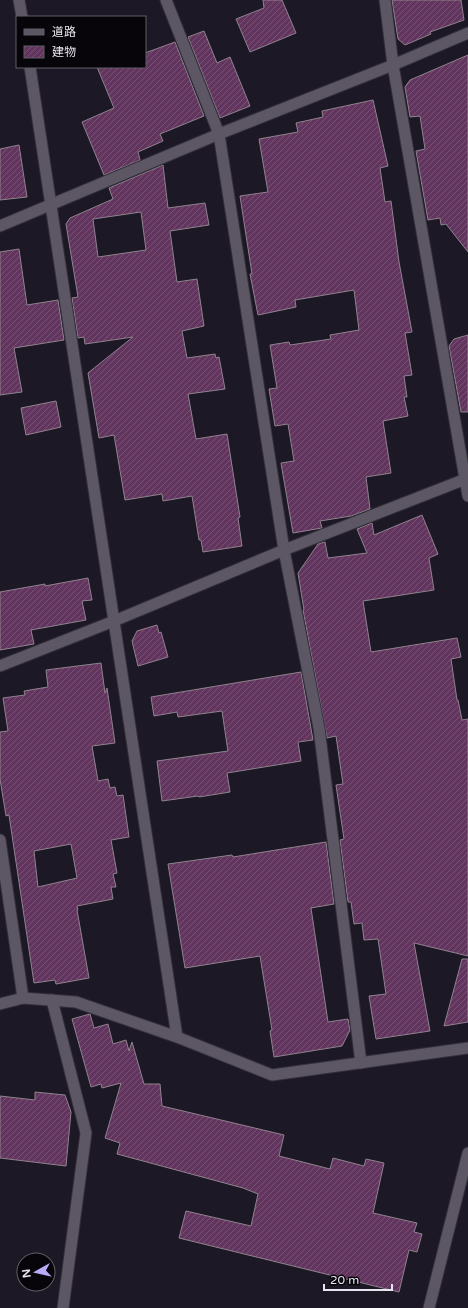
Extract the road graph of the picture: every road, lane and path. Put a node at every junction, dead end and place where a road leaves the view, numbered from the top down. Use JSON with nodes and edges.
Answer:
{"nodes":[{"id":1,"x":19,"y":0,"type":"edge"},
{"id":2,"x":166,"y":0,"type":"edge"},
{"id":3,"x":385,"y":0,"type":"edge"},
{"id":4,"x":22,"y":16,"type":"edge"},
{"id":5,"x":468,"y":33,"type":"edge"},
{"id":6,"x":393,"y":65,"type":"junction"},
{"id":7,"x":30,"y":68,"type":"edge"},
{"id":8,"x":219,"y":134,"type":"junction"},
{"id":9,"x":51,"y":205,"type":"junction"},
{"id":10,"x":0,"y":226,"type":"edge"},
{"id":11,"x":467,"y":478,"type":"edge"},
{"id":12,"x":468,"y":496,"type":"edge"},
{"id":13,"x":284,"y":550,"type":"junction"},
{"id":14,"x":114,"y":621,"type":"junction"},
{"id":15,"x":0,"y":666,"type":"edge"},
{"id":16,"x":0,"y":840,"type":"edge"},
{"id":17,"x":23,"y":998,"type":"junction"},
{"id":18,"x":52,"y":1000,"type":"junction"},
{"id":19,"x":0,"y":1004,"type":"edge"},
{"id":20,"x":177,"y":1037,"type":"junction"},
{"id":21,"x":468,"y":1048,"type":"edge"},
{"id":22,"x":361,"y":1063,"type":"junction"},
{"id":23,"x":468,"y":1152,"type":"edge"},
{"id":24,"x":63,"y":1308,"type":"edge"},
{"id":25,"x":429,"y":1308,"type":"edge"}],
"edges":[{"from":1,"to":4,"type":"street"},
{"from":2,"to":8,"type":"street"},
{"from":3,"to":6,"type":"street"},
{"from":5,"to":6,"type":"street"},
{"from":6,"to":8,"type":"street"},
{"from":6,"to":11,"type":"street"},
{"from":7,"to":9,"type":"street"},
{"from":8,"to":9,"type":"street"},
{"from":8,"to":13,"type":"street"},
{"from":9,"to":10,"type":"street"},
{"from":9,"to":14,"type":"street"},
{"from":11,"to":12,"type":"street"},
{"from":11,"to":13,"type":"street"},
{"from":13,"to":14,"type":"street"},
{"from":13,"to":22,"type":"street"},
{"from":14,"to":15,"type":"street"},
{"from":14,"to":20,"type":"street"},
{"from":16,"to":17,"type":"street"},
{"from":17,"to":18,"type":"street"},
{"from":17,"to":19,"type":"street"},
{"from":18,"to":20,"type":"street"},
{"from":18,"to":24,"type":"street"},
{"from":20,"to":22,"type":"street"},
{"from":21,"to":22,"type":"street"},
{"from":23,"to":25,"type":"street"}]}
